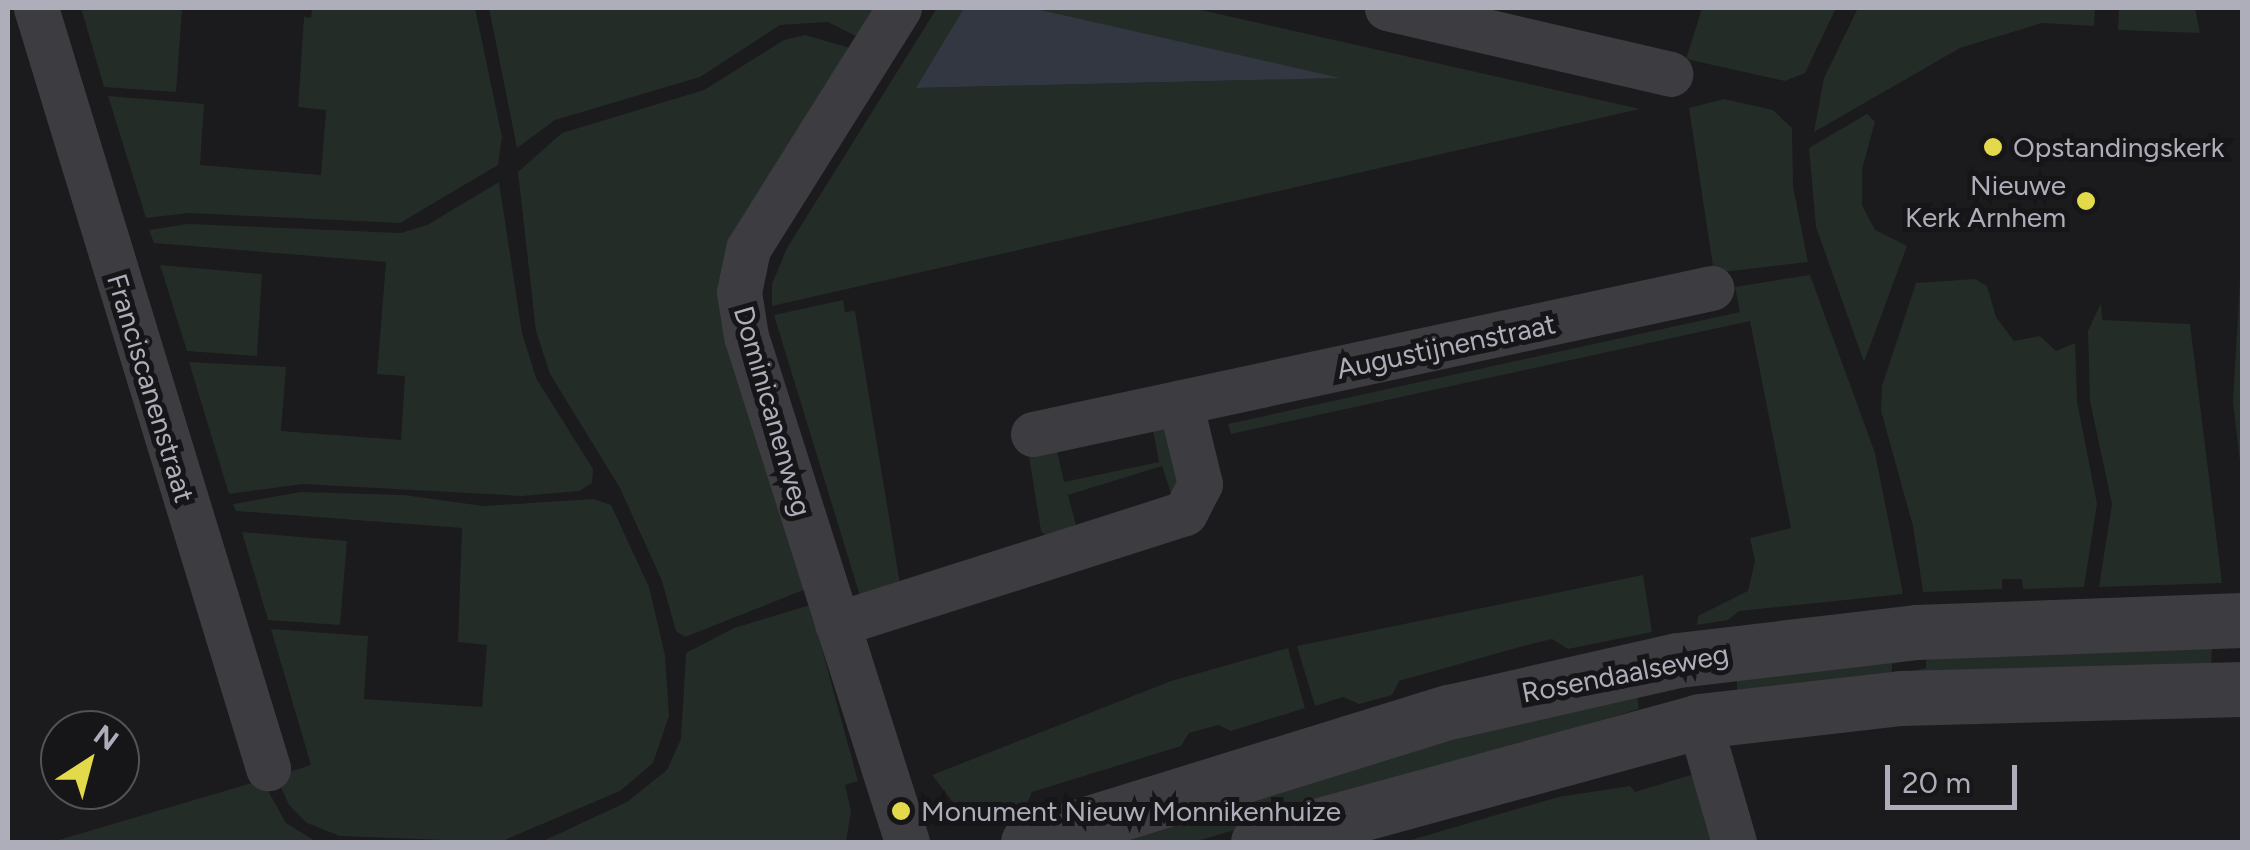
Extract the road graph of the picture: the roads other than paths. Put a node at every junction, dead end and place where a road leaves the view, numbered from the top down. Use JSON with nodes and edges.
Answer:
{"nodes":[{"id":1,"x":36,"y":8,"type":"edge"},
{"id":2,"x":899,"y":8,"type":"edge"},
{"id":3,"x":1388,"y":8,"type":"edge"},
{"id":4,"x":1670,"y":74,"type":"dead end"},
{"id":5,"x":1711,"y":288,"type":"dead end"},
{"id":6,"x":1180,"y":402,"type":"junction"},
{"id":7,"x":1033,"y":434,"type":"dead end"},
{"id":8,"x":2242,"y":620,"type":"edge"},
{"id":9,"x":837,"y":624,"type":"junction"},
{"id":10,"x":1678,"y":660,"type":"junction"},
{"id":11,"x":2242,"y":689,"type":"edge"},
{"id":12,"x":1699,"y":721,"type":"junction"},
{"id":13,"x":268,"y":768,"type":"dead end"},
{"id":14,"x":908,"y":842,"type":"edge"},
{"id":15,"x":1028,"y":842,"type":"edge"},
{"id":16,"x":1258,"y":842,"type":"edge"},
{"id":17,"x":1734,"y":842,"type":"edge"}],
"edges":[{"from":1,"to":13,"type":"street","name":"Franciscanenstraat"},
{"from":2,"to":9,"type":"street","name":"Dominicanenweg"},
{"from":3,"to":4,"type":"street"},
{"from":5,"to":6,"type":"street","name":"Augustijnenstraat"},
{"from":6,"to":7,"type":"street","name":"Augustijnenstraat"},
{"from":6,"to":9,"type":"street"},
{"from":8,"to":10,"type":"street","name":"Rosendaalseweg"},
{"from":9,"to":14,"type":"street","name":"Dominicanenweg"},
{"from":10,"to":12,"type":"street"},
{"from":10,"to":15,"type":"street","name":"Rosendaalseweg"},
{"from":11,"to":12,"type":"street"},
{"from":12,"to":16,"type":"street"},
{"from":12,"to":17,"type":"street"}]}
